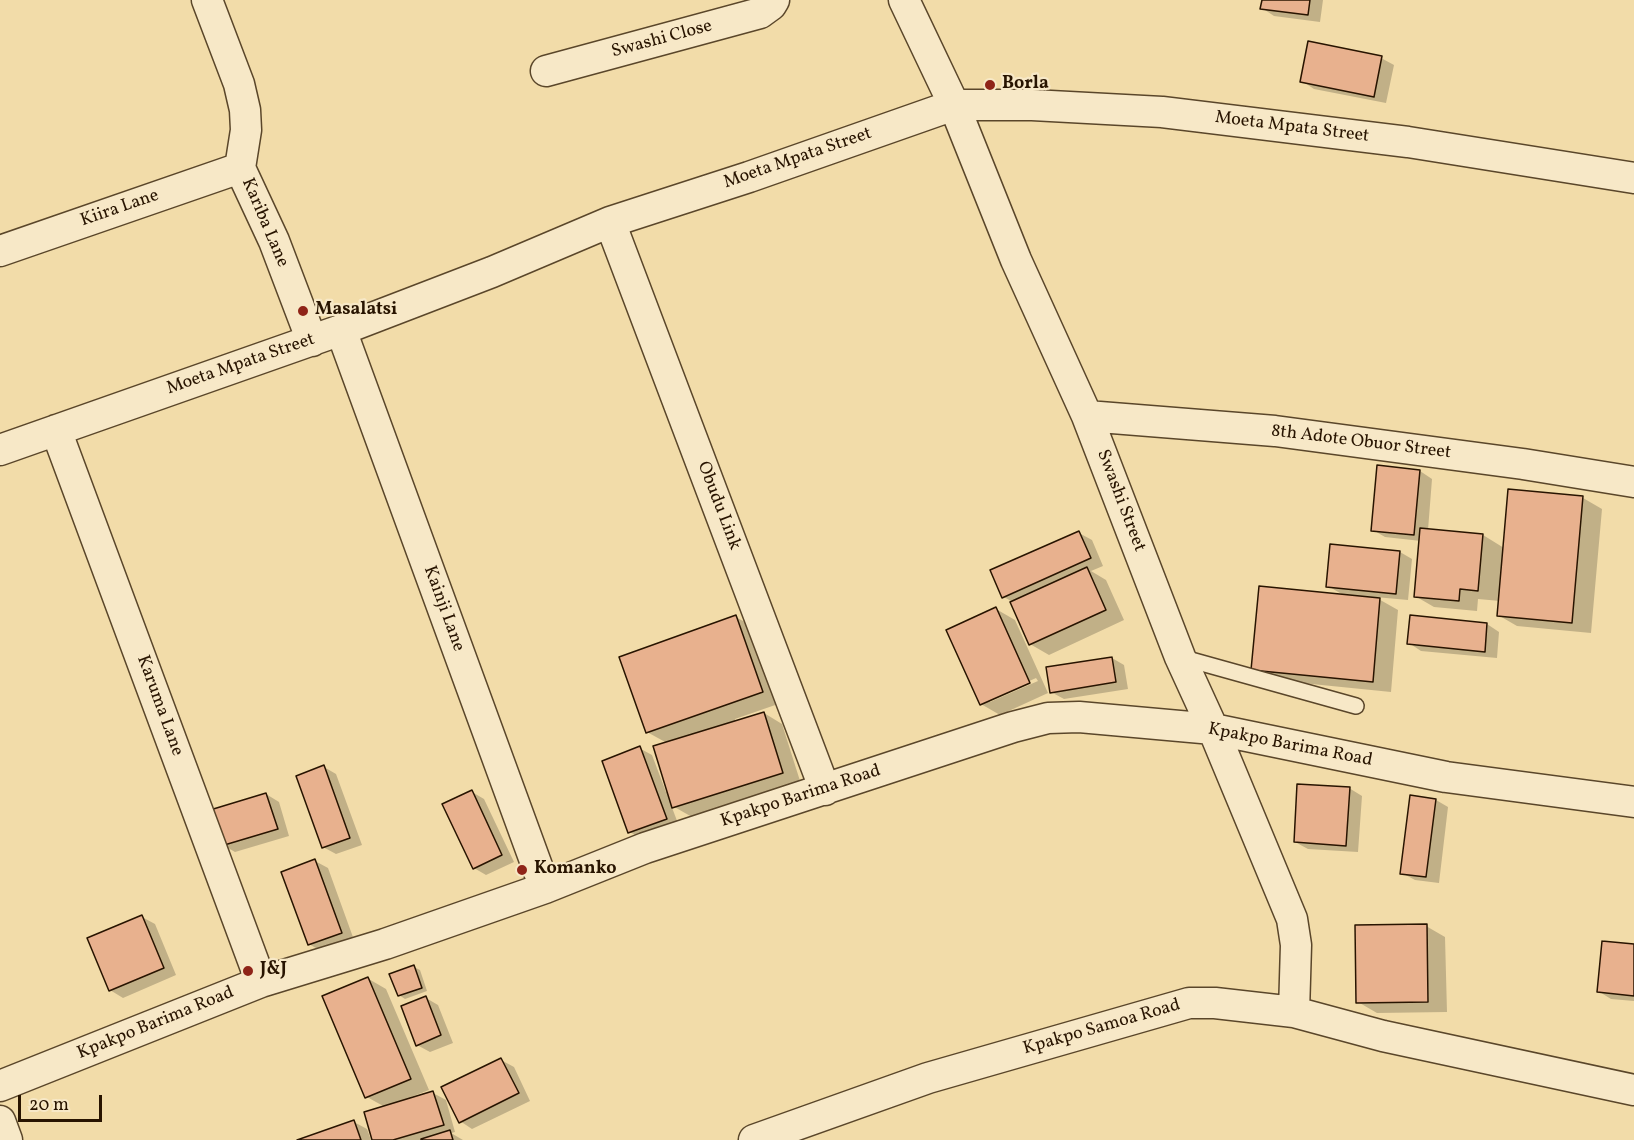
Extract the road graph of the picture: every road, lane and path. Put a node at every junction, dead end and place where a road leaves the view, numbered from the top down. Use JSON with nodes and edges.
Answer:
{"nodes":[{"id":1,"x":207,"y":0,"type":"edge"},
{"id":2,"x":774,"y":0,"type":"edge"},
{"id":3,"x":904,"y":0,"type":"edge"},
{"id":4,"x":546,"y":71,"type":"dead end"},
{"id":5,"x":954,"y":105,"type":"junction"},
{"id":6,"x":240,"y":168,"type":"junction"},
{"id":7,"x":1634,"y":178,"type":"edge"},
{"id":8,"x":610,"y":222,"type":"junction"},
{"id":9,"x":0,"y":251,"type":"edge"},
{"id":10,"x":341,"y":330,"type":"junction"},
{"id":11,"x":312,"y":341,"type":"junction"},
{"id":12,"x":1087,"y":416,"type":"junction"},
{"id":13,"x":56,"y":430,"type":"junction"},
{"id":14,"x":0,"y":450,"type":"edge"},
{"id":15,"x":1634,"y":482,"type":"edge"},
{"id":16,"x":1180,"y":657,"type":"junction"},
{"id":17,"x":1356,"y":706,"type":"dead end"},
{"id":18,"x":1213,"y":729,"type":"junction"},
{"id":19,"x":825,"y":790,"type":"junction"},
{"id":20,"x":1634,"y":802,"type":"edge"},
{"id":21,"x":545,"y":888,"type":"junction"},
{"id":22,"x":261,"y":982,"type":"junction"},
{"id":23,"x":1294,"y":1012,"type":"junction"},
{"id":24,"x":0,"y":1086,"type":"edge"},
{"id":25,"x":1634,"y":1089,"type":"edge"},
{"id":26,"x":0,"y":1121,"type":"edge"},
{"id":27,"x":7,"y":1140,"type":"edge"},
{"id":28,"x":754,"y":1140,"type":"edge"}],
"edges":[{"from":1,"to":6,"type":"street","name":"Kariba Lane"},
{"from":2,"to":4,"type":"street","name":"Swashi Close"},
{"from":3,"to":5,"type":"street","name":"Swashi Street"},
{"from":5,"to":7,"type":"street","name":"Moeta Mpata Street"},
{"from":5,"to":8,"type":"street","name":"Moeta Mpata Street"},
{"from":5,"to":12,"type":"street","name":"Swashi Street"},
{"from":6,"to":9,"type":"street","name":"Kiira Lane"},
{"from":6,"to":11,"type":"street","name":"Kariba Lane"},
{"from":8,"to":10,"type":"street","name":"Moeta Mpata Street"},
{"from":8,"to":19,"type":"street","name":"Obudu Link"},
{"from":10,"to":11,"type":"street","name":"Moeta Mpata Street"},
{"from":10,"to":21,"type":"street","name":"Kainji Lane"},
{"from":11,"to":13,"type":"street","name":"Moeta Mpata Street"},
{"from":12,"to":15,"type":"street","name":"8th Adote Obuor Street"},
{"from":12,"to":16,"type":"street","name":"Swashi Street"},
{"from":13,"to":14,"type":"street","name":"Moeta Mpata Street"},
{"from":13,"to":22,"type":"street","name":"Karuma Lane"},
{"from":16,"to":17,"type":"lane"},
{"from":16,"to":18,"type":"street","name":"Swashi Street"},
{"from":18,"to":19,"type":"street","name":"Kpakpo Barima Road"},
{"from":18,"to":20,"type":"street","name":"Kpakpo Barima Road"},
{"from":18,"to":23,"type":"street","name":"Swashi Street"},
{"from":19,"to":21,"type":"street","name":"Kpakpo Barima Road"},
{"from":21,"to":22,"type":"street","name":"Kpakpo Barima Road"},
{"from":22,"to":24,"type":"street","name":"Kpakpo Barima Road"},
{"from":23,"to":25,"type":"street","name":"Kpakpo Samoa Road"},
{"from":23,"to":28,"type":"street","name":"Kpakpo Samoa Road"},
{"from":26,"to":27,"type":"street"}]}
